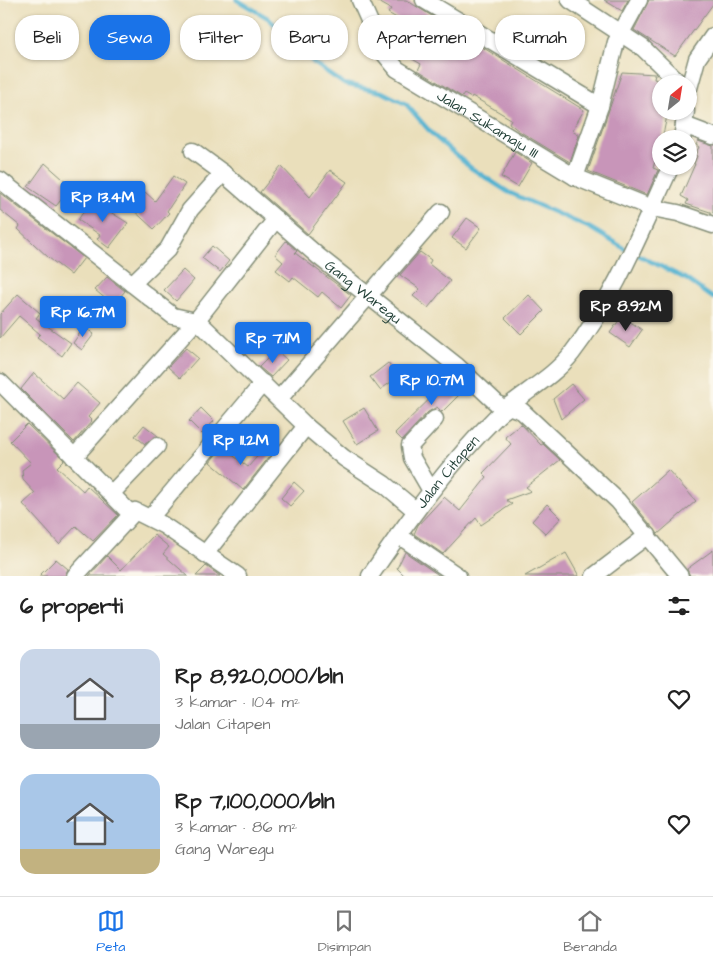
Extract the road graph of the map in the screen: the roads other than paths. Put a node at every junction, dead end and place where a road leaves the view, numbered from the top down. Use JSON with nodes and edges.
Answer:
{"nodes":[{"id":1,"x":360,"y":0,"type":"edge"},
{"id":2,"x":424,"y":0,"type":"edge"},
{"id":3,"x":570,"y":0,"type":"edge"},
{"id":4,"x":639,"y":0,"type":"edge"},
{"id":5,"x":620,"y":31,"type":"junction"},
{"id":6,"x":713,"y":36,"type":"edge"},
{"id":7,"x":671,"y":75,"type":"edge"},
{"id":8,"x":693,"y":75,"type":"edge"},
{"id":9,"x":600,"y":106,"type":"junction"},
{"id":10,"x":684,"y":125,"type":"edge"},
{"id":11,"x":713,"y":136,"type":"edge"},
{"id":12,"x":193,"y":152,"type":"dead end"},
{"id":13,"x":223,"y":173,"type":"junction"},
{"id":14,"x":667,"y":175,"type":"edge"},
{"id":15,"x":575,"y":177,"type":"junction"},
{"id":16,"x":0,"y":180,"type":"edge"},
{"id":17,"x":652,"y":208,"type":"junction"},
{"id":18,"x":440,"y":212,"type":"dead end"},
{"id":19,"x":276,"y":219,"type":"junction"},
{"id":20,"x":713,"y":225,"type":"edge"},
{"id":21,"x":132,"y":284,"type":"junction"},
{"id":22,"x":369,"y":297,"type":"junction"},
{"id":23,"x":196,"y":321,"type":"junction"},
{"id":24,"x":0,"y":382,"type":"edge"},
{"id":25,"x":263,"y":383,"type":"junction"},
{"id":26,"x":279,"y":399,"type":"junction"},
{"id":27,"x":506,"y":408,"type":"junction"},
{"id":28,"x":435,"y":419,"type":"dead end"},
{"id":29,"x":306,"y":426,"type":"junction"},
{"id":30,"x":157,"y":446,"type":"dead end"},
{"id":31,"x":74,"y":457,"type":"junction"},
{"id":32,"x":430,"y":489,"type":"junction"},
{"id":33,"x":111,"y":494,"type":"junction"},
{"id":34,"x":415,"y":510,"type":"junction"},
{"id":35,"x":130,"y":513,"type":"junction"},
{"id":36,"x":150,"y":518,"type":"junction"},
{"id":37,"x":648,"y":534,"type":"junction"},
{"id":38,"x":398,"y":535,"type":"junction"},
{"id":39,"x":205,"y":554,"type":"junction"},
{"id":40,"x":75,"y":576,"type":"edge"},
{"id":41,"x":238,"y":576,"type":"edge"},
{"id":42,"x":370,"y":576,"type":"edge"},
{"id":43,"x":458,"y":576,"type":"edge"},
{"id":44,"x":594,"y":576,"type":"edge"},
{"id":45,"x":680,"y":576,"type":"edge"}],
"edges":[{"from":1,"to":15,"type":"street","name":"Jalan Sukamaju III"},
{"from":2,"to":9,"type":"street"},
{"from":3,"to":5,"type":"street"},
{"from":4,"to":5,"type":"street"},
{"from":5,"to":7,"type":"street"},
{"from":5,"to":9,"type":"street"},
{"from":6,"to":8,"type":"street"},
{"from":9,"to":15,"type":"street"},
{"from":10,"to":11,"type":"street"},
{"from":12,"to":13,"type":"street","name":"Gang Waregu"},
{"from":13,"to":19,"type":"street","name":"Gang Waregu"},
{"from":13,"to":21,"type":"street"},
{"from":14,"to":17,"type":"street","name":"Jalan Citapen"},
{"from":15,"to":17,"type":"street","name":"Jalan Sukamaju III"},
{"from":16,"to":21,"type":"street"},
{"from":17,"to":20,"type":"street","name":"Jalan Sukamaju III"},
{"from":17,"to":27,"type":"street","name":"Jalan Citapen"},
{"from":18,"to":22,"type":"street"},
{"from":19,"to":22,"type":"street","name":"Gang Waregu"},
{"from":19,"to":23,"type":"street"},
{"from":21,"to":23,"type":"street"},
{"from":22,"to":26,"type":"street"},
{"from":22,"to":27,"type":"street","name":"Gang Waregu"},
{"from":23,"to":25,"type":"street"},
{"from":23,"to":31,"type":"street"},
{"from":24,"to":31,"type":"street"},
{"from":25,"to":26,"type":"street"},
{"from":25,"to":36,"type":"street"},
{"from":26,"to":29,"type":"street"},
{"from":27,"to":32,"type":"street","name":"Jalan Citapen"},
{"from":27,"to":37,"type":"street","name":"Gang Waregu"},
{"from":28,"to":32,"type":"street"},
{"from":29,"to":34,"type":"street"},
{"from":29,"to":39,"type":"street"},
{"from":30,"to":33,"type":"street"},
{"from":31,"to":33,"type":"street"},
{"from":32,"to":34,"type":"street","name":"Jalan Citapen"},
{"from":33,"to":35,"type":"street"},
{"from":34,"to":38,"type":"street","name":"Jalan Citapen"},
{"from":35,"to":36,"type":"street"},
{"from":35,"to":40,"type":"street"},
{"from":36,"to":39,"type":"street"},
{"from":37,"to":44,"type":"street"},
{"from":37,"to":45,"type":"street","name":"Gang Waregu"},
{"from":38,"to":42,"type":"street","name":"Jalan Citapen"},
{"from":38,"to":43,"type":"street"},
{"from":39,"to":41,"type":"street"}]}
